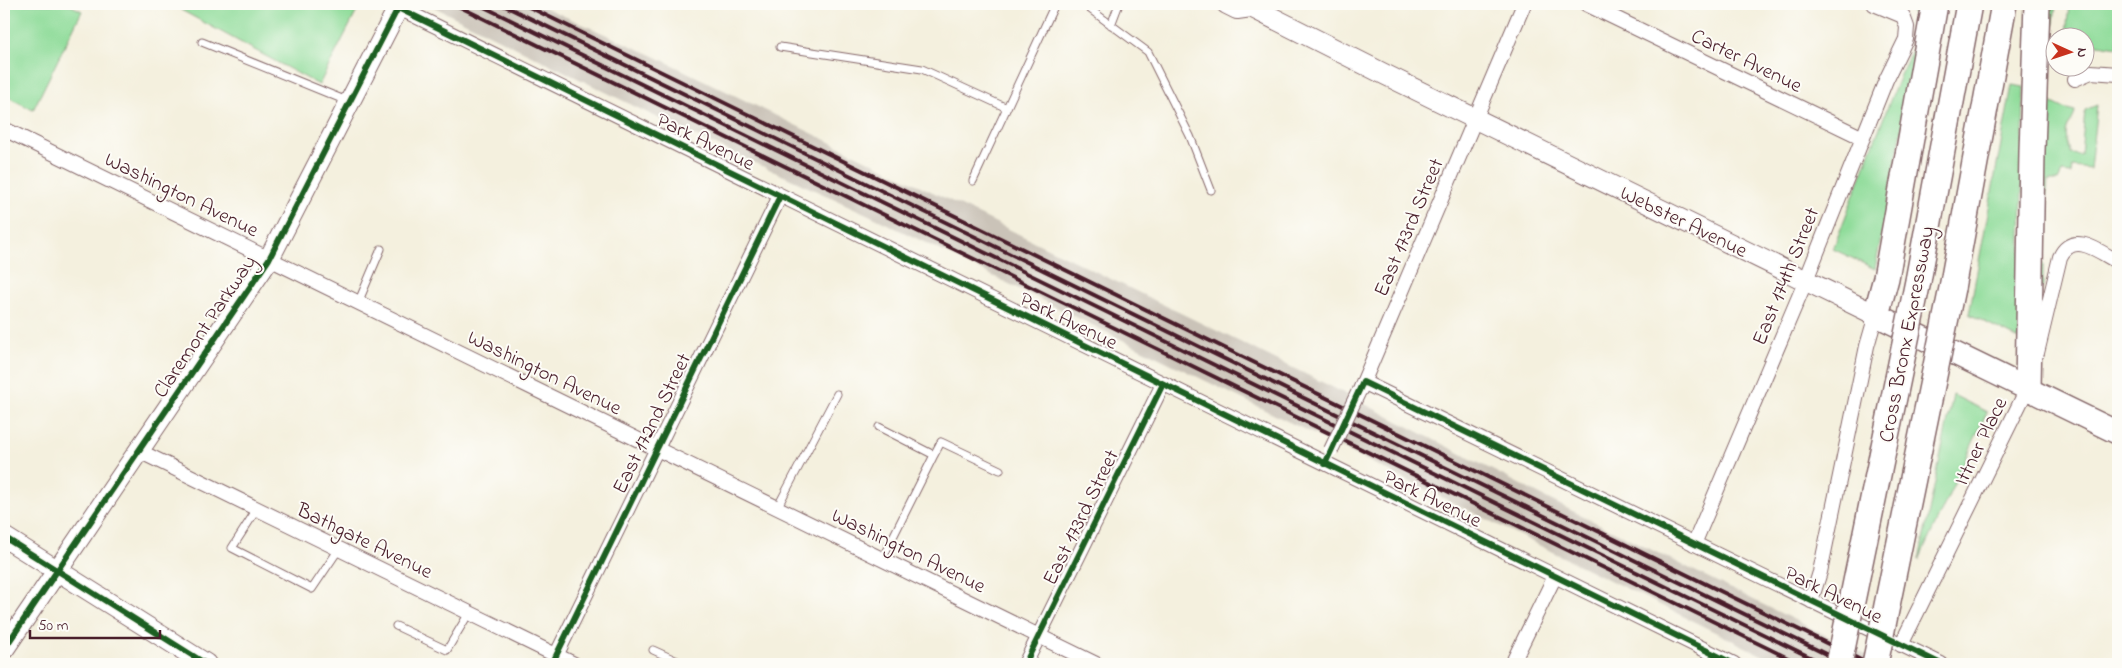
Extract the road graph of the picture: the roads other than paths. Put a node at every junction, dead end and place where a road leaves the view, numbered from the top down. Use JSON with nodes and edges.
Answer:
{"nodes":[{"id":1,"x":1055,"y":4,"type":"edge"},
{"id":2,"x":1083,"y":4,"type":"edge"},
{"id":3,"x":1119,"y":4,"type":"edge"},
{"id":4,"x":1227,"y":4,"type":"edge"},
{"id":5,"x":1524,"y":4,"type":"edge"},
{"id":6,"x":1586,"y":4,"type":"edge"},
{"id":7,"x":1874,"y":4,"type":"edge"},
{"id":8,"x":1935,"y":4,"type":"edge"},
{"id":9,"x":1969,"y":4,"type":"edge"},
{"id":10,"x":2004,"y":4,"type":"edge"},
{"id":11,"x":2037,"y":4,"type":"edge"},
{"id":12,"x":396,"y":5,"type":"edge"},
{"id":13,"x":1251,"y":5,"type":"edge"},
{"id":14,"x":1111,"y":25,"type":"junction"},
{"id":15,"x":202,"y":42,"type":"dead end"},
{"id":16,"x":780,"y":47,"type":"dead end"},
{"id":17,"x":2118,"y":74,"type":"edge"},
{"id":18,"x":2075,"y":79,"type":"dead end"},
{"id":19,"x":350,"y":102,"type":"junction"},
{"id":20,"x":1007,"y":108,"type":"junction"},
{"id":21,"x":1476,"y":119,"type":"junction"},
{"id":22,"x":4,"y":129,"type":"edge"},
{"id":23,"x":1863,"y":138,"type":"junction"},
{"id":24,"x":973,"y":181,"type":"dead end"},
{"id":25,"x":1211,"y":190,"type":"dead end"},
{"id":26,"x":780,"y":196,"type":"junction"},
{"id":27,"x":381,"y":249,"type":"dead end"},
{"id":28,"x":269,"y":259,"type":"junction"},
{"id":29,"x":2118,"y":262,"type":"edge"},
{"id":30,"x":1806,"y":280,"type":"junction"},
{"id":31,"x":358,"y":303,"type":"junction"},
{"id":32,"x":1876,"y":315,"type":"junction"},
{"id":33,"x":1163,"y":384,"type":"junction"},
{"id":34,"x":1361,"y":387,"type":"junction"},
{"id":35,"x":2028,"y":389,"type":"junction"},
{"id":36,"x":837,"y":394,"type":"dead end"},
{"id":37,"x":879,"y":426,"type":"dead end"},
{"id":38,"x":2118,"y":433,"type":"edge"},
{"id":39,"x":657,"y":449,"type":"junction"},
{"id":40,"x":139,"y":451,"type":"junction"},
{"id":41,"x":934,"y":455,"type":"junction"},
{"id":42,"x":1325,"y":464,"type":"junction"},
{"id":43,"x":1000,"y":470,"type":"dead end"},
{"id":44,"x":777,"y":508,"type":"junction"},
{"id":45,"x":257,"y":509,"type":"junction"},
{"id":46,"x":4,"y":537,"type":"edge"},
{"id":47,"x":1694,"y":544,"type":"junction"},
{"id":48,"x":339,"y":549,"type":"junction"},
{"id":49,"x":882,"y":559,"type":"junction"},
{"id":50,"x":57,"y":572,"type":"junction"},
{"id":51,"x":1555,"y":576,"type":"junction"},
{"id":52,"x":1811,"y":601,"type":"junction"},
{"id":53,"x":469,"y":613,"type":"junction"},
{"id":54,"x":396,"y":626,"type":"dead end"},
{"id":55,"x":1039,"y":636,"type":"junction"},
{"id":56,"x":1901,"y":645,"type":"junction"},
{"id":57,"x":4,"y":649,"type":"edge"},
{"id":58,"x":653,"y":650,"type":"dead end"},
{"id":59,"x":554,"y":660,"type":"edge"},
{"id":60,"x":206,"y":664,"type":"edge"},
{"id":61,"x":574,"y":664,"type":"edge"},
{"id":62,"x":684,"y":664,"type":"edge"},
{"id":63,"x":1025,"y":664,"type":"edge"},
{"id":64,"x":1096,"y":664,"type":"edge"},
{"id":65,"x":1512,"y":664,"type":"edge"},
{"id":66,"x":1734,"y":664,"type":"edge"},
{"id":67,"x":1839,"y":664,"type":"edge"},
{"id":68,"x":1875,"y":664,"type":"edge"},
{"id":69,"x":1941,"y":664,"type":"edge"}],
"edges":[{"from":1,"to":20,"type":"lane"},
{"from":2,"to":14,"type":"lane"},
{"from":3,"to":14,"type":"lane"},
{"from":4,"to":13,"type":"main road","name":"Webster Avenue"},
{"from":5,"to":21,"type":"street","name":"East 173rd Street"},
{"from":6,"to":23,"type":"street","name":"Carter Avenue"},
{"from":7,"to":23,"type":"street","name":"East 174th Street"},
{"from":8,"to":32,"type":"highway"},
{"from":9,"to":67,"type":"highway","name":"Cross Bronx Expressway","bridge":true},
{"from":10,"to":68,"type":"highway","name":"Cross Bronx Expressway","bridge":true},
{"from":11,"to":35,"type":"highway"},
{"from":12,"to":19,"type":"main road","name":"Claremont Parkway"},
{"from":12,"to":26,"type":"street","name":"Park Avenue"},
{"from":13,"to":21,"type":"main road","name":"Webster Avenue"},
{"from":14,"to":25,"type":"lane"},
{"from":15,"to":19,"type":"lane"},
{"from":16,"to":20,"type":"lane"},
{"from":17,"to":18,"type":"street"},
{"from":19,"to":28,"type":"main road","name":"Claremont Parkway"},
{"from":20,"to":24,"type":"lane"},
{"from":21,"to":30,"type":"main road","name":"Webster Avenue"},
{"from":21,"to":34,"type":"street","name":"East 173rd Street"},
{"from":22,"to":28,"type":"street","name":"Washington Avenue"},
{"from":23,"to":30,"type":"street","name":"East 174th Street"},
{"from":26,"to":33,"type":"street","name":"Park Avenue"},
{"from":26,"to":39,"type":"street","name":"East 172nd Street"},
{"from":27,"to":31,"type":"lane"},
{"from":28,"to":31,"type":"street","name":"Washington Avenue"},
{"from":28,"to":40,"type":"main road","name":"Claremont Parkway"},
{"from":29,"to":35,"type":"street","name":"Ittner Place"},
{"from":30,"to":32,"type":"main road","name":"Webster Avenue"},
{"from":30,"to":47,"type":"street","name":"East 174th Street"},
{"from":31,"to":39,"type":"street","name":"Washington Avenue"},
{"from":32,"to":35,"type":"main road","name":"Webster Avenue"},
{"from":32,"to":52,"type":"street"},
{"from":33,"to":42,"type":"street","name":"Park Avenue"},
{"from":33,"to":55,"type":"street","name":"East 173rd Street"},
{"from":34,"to":42,"type":"street","name":"East 173rd Street","bridge":true},
{"from":34,"to":47,"type":"street","name":"Park Avenue"},
{"from":35,"to":38,"type":"main road","name":"Webster Avenue"},
{"from":35,"to":56,"type":"street","name":"Ittner Place"},
{"from":36,"to":44,"type":"lane"},
{"from":37,"to":41,"type":"lane"},
{"from":39,"to":44,"type":"street","name":"Washington Avenue"},
{"from":39,"to":59,"type":"street","name":"East 172nd Street"},
{"from":40,"to":45,"type":"street","name":"Bathgate Avenue"},
{"from":40,"to":50,"type":"main road","name":"Claremont Parkway"},
{"from":41,"to":43,"type":"lane"},
{"from":41,"to":49,"type":"lane"},
{"from":42,"to":51,"type":"street","name":"Park Avenue"},
{"from":44,"to":49,"type":"street","name":"Washington Avenue"},
{"from":45,"to":48,"type":"street","name":"Bathgate Avenue"},
{"from":45,"to":48,"type":"lane"},
{"from":46,"to":50,"type":"main road"},
{"from":47,"to":52,"type":"street","name":"Park Avenue"},
{"from":48,"to":53,"type":"street","name":"Bathgate Avenue"},
{"from":49,"to":55,"type":"street","name":"Washington Avenue"},
{"from":50,"to":57,"type":"main road","name":"Claremont Parkway"},
{"from":50,"to":60,"type":"main road"},
{"from":51,"to":65,"type":"street"},
{"from":51,"to":66,"type":"street","name":"Park Avenue"},
{"from":52,"to":56,"type":"street","name":"Park Avenue"},
{"from":53,"to":54,"type":"lane"},
{"from":53,"to":59,"type":"street","name":"Bathgate Avenue"},
{"from":55,"to":63,"type":"street","name":"East 173rd Street"},
{"from":55,"to":64,"type":"street","name":"Washington Avenue"},
{"from":56,"to":69,"type":"street","name":"Park Avenue"},
{"from":58,"to":62,"type":"lane"},
{"from":59,"to":61,"type":"street","name":"Bathgate Avenue"}]}
